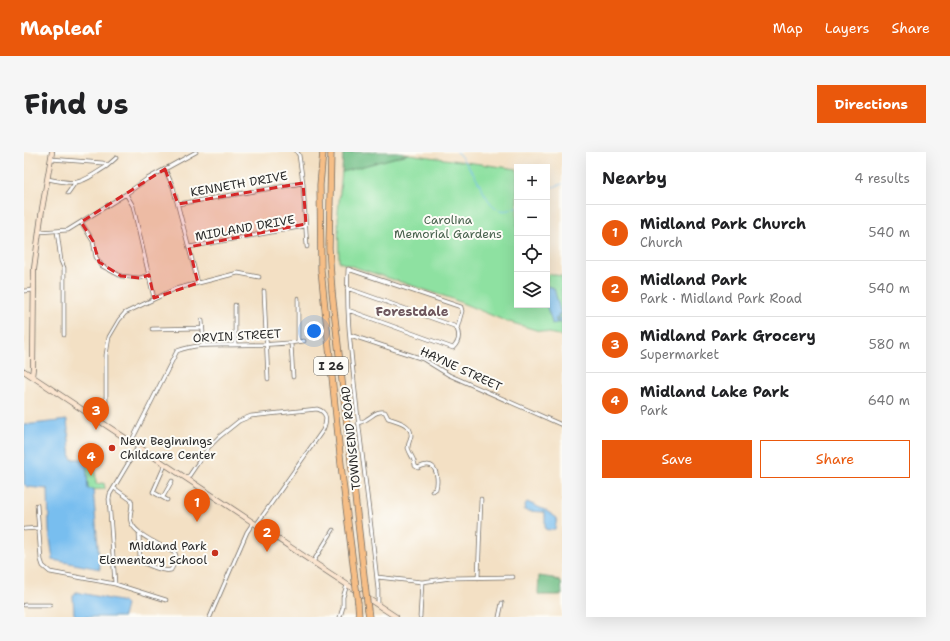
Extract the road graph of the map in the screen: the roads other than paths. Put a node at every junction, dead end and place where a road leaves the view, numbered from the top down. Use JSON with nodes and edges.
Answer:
{"nodes":[{"id":1,"x":52,"y":152,"type":"edge"},
{"id":2,"x":196,"y":152,"type":"edge"},
{"id":3,"x":297,"y":152,"type":"edge"},
{"id":4,"x":323,"y":152,"type":"edge"},
{"id":5,"x":332,"y":152,"type":"edge"},
{"id":6,"x":335,"y":152,"type":"edge"},
{"id":7,"x":116,"y":158,"type":"dead end"},
{"id":8,"x":51,"y":159,"type":"junction"},
{"id":9,"x":106,"y":166,"type":"junction"},
{"id":10,"x":165,"y":169,"type":"junction"},
{"id":11,"x":48,"y":179,"type":"junction"},
{"id":12,"x":330,"y":182,"type":"junction"},
{"id":13,"x":75,"y":183,"type":"junction"},
{"id":14,"x":303,"y":183,"type":"junction"},
{"id":15,"x":68,"y":193,"type":"dead end"},
{"id":16,"x":126,"y":194,"type":"junction"},
{"id":17,"x":178,"y":204,"type":"junction"},
{"id":18,"x":81,"y":222,"type":"junction"},
{"id":19,"x":305,"y":226,"type":"junction"},
{"id":20,"x":57,"y":231,"type":"junction"},
{"id":21,"x":39,"y":232,"type":"junction"},
{"id":22,"x":189,"y":247,"type":"junction"},
{"id":23,"x":307,"y":247,"type":"dead end"},
{"id":24,"x":149,"y":275,"type":"junction"},
{"id":25,"x":258,"y":277,"type":"dead end"},
{"id":26,"x":198,"y":283,"type":"junction"},
{"id":27,"x":347,"y":288,"type":"junction"},
{"id":28,"x":34,"y":290,"type":"junction"},
{"id":29,"x":24,"y":291,"type":"edge"},
{"id":30,"x":264,"y":291,"type":"dead end"},
{"id":31,"x":154,"y":298,"type":"junction"},
{"id":32,"x":298,"y":298,"type":"dead end"},
{"id":33,"x":235,"y":305,"type":"dead end"},
{"id":34,"x":348,"y":310,"type":"junction"},
{"id":35,"x":202,"y":320,"type":"dead end"},
{"id":36,"x":202,"y":328,"type":"junction"},
{"id":37,"x":152,"y":329,"type":"dead end"},
{"id":38,"x":458,"y":329,"type":"junction"},
{"id":39,"x":64,"y":335,"type":"dead end"},
{"id":40,"x":350,"y":335,"type":"junction"},
{"id":41,"x":298,"y":342,"type":"junction"},
{"id":42,"x":304,"y":342,"type":"dead end"},
{"id":43,"x":291,"y":343,"type":"junction"},
{"id":44,"x":267,"y":344,"type":"junction"},
{"id":45,"x":204,"y":345,"type":"junction"},
{"id":46,"x":235,"y":345,"type":"junction"},
{"id":47,"x":24,"y":371,"type":"edge"},
{"id":48,"x":32,"y":376,"type":"junction"},
{"id":49,"x":293,"y":377,"type":"dead end"},
{"id":50,"x":268,"y":379,"type":"dead end"},
{"id":51,"x":96,"y":420,"type":"junction"},
{"id":52,"x":358,"y":423,"type":"junction"},
{"id":53,"x":562,"y":425,"type":"edge"},
{"id":54,"x":131,"y":442,"type":"junction"},
{"id":55,"x":138,"y":447,"type":"junction"},
{"id":56,"x":165,"y":465,"type":"junction"},
{"id":57,"x":187,"y":479,"type":"junction"},
{"id":58,"x":172,"y":481,"type":"dead end"},
{"id":59,"x":114,"y":488,"type":"junction"},
{"id":60,"x":432,"y":491,"type":"dead end"},
{"id":61,"x":163,"y":497,"type":"junction"},
{"id":62,"x":167,"y":500,"type":"dead end"},
{"id":63,"x":481,"y":500,"type":"dead end"},
{"id":64,"x":37,"y":505,"type":"dead end"},
{"id":65,"x":255,"y":524,"type":"junction"},
{"id":66,"x":39,"y":528,"type":"junction"},
{"id":67,"x":24,"y":529,"type":"edge"},
{"id":68,"x":333,"y":530,"type":"dead end"},
{"id":69,"x":139,"y":532,"type":"junction"},
{"id":70,"x":313,"y":562,"type":"junction"},
{"id":71,"x":377,"y":577,"type":"junction"},
{"id":72,"x":513,"y":577,"type":"dead end"},
{"id":73,"x":478,"y":578,"type":"junction"},
{"id":74,"x":422,"y":582,"type":"junction"},
{"id":75,"x":115,"y":584,"type":"junction"},
{"id":76,"x":347,"y":585,"type":"junction"},
{"id":77,"x":166,"y":600,"type":"dead end"},
{"id":78,"x":502,"y":603,"type":"dead end"},
{"id":79,"x":24,"y":605,"type":"edge"},
{"id":80,"x":50,"y":605,"type":"dead end"},
{"id":81,"x":378,"y":605,"type":"junction"},
{"id":82,"x":210,"y":617,"type":"edge"},
{"id":83,"x":340,"y":617,"type":"edge"},
{"id":84,"x":359,"y":617,"type":"edge"},
{"id":85,"x":369,"y":617,"type":"edge"},
{"id":86,"x":396,"y":617,"type":"edge"},
{"id":87,"x":420,"y":617,"type":"edge"},
{"id":88,"x":499,"y":617,"type":"edge"}],
"edges":[{"from":1,"to":8,"type":"street"},
{"from":2,"to":10,"type":"street"},
{"from":3,"to":14,"type":"street"},
{"from":4,"to":84,"type":"highway","number":"I 26","bridge":true},
{"from":5,"to":12,"type":"highway","number":"I 26"},
{"from":6,"to":12,"type":"highway"},
{"from":7,"to":9,"type":"street"},
{"from":8,"to":9,"type":"street"},
{"from":8,"to":11,"type":"street"},
{"from":9,"to":13,"type":"street"},
{"from":10,"to":16,"type":"street"},
{"from":10,"to":17,"type":"street"},
{"from":11,"to":13,"type":"street"},
{"from":11,"to":21,"type":"street"},
{"from":12,"to":85,"type":"highway","number":"I 26","bridge":true},
{"from":13,"to":15,"type":"street"},
{"from":14,"to":17,"type":"street","name":"KENNETH DRIVE"},
{"from":14,"to":19,"type":"street"},
{"from":16,"to":18,"type":"street"},
{"from":16,"to":24,"type":"street"},
{"from":17,"to":22,"type":"street"},
{"from":18,"to":20,"type":"street"},
{"from":18,"to":24,"type":"street"},
{"from":19,"to":22,"type":"street","name":"MIDLAND DRIVE"},
{"from":19,"to":23,"type":"street"},
{"from":20,"to":21,"type":"street"},
{"from":20,"to":39,"type":"street"},
{"from":21,"to":28,"type":"street"},
{"from":22,"to":26,"type":"street"},
{"from":24,"to":31,"type":"street"},
{"from":25,"to":26,"type":"street"},
{"from":26,"to":31,"type":"street"},
{"from":27,"to":34,"type":"street","name":"TOWNSEND ROAD"},
{"from":27,"to":38,"type":"street"},
{"from":27,"to":38,"type":"street","name":"TOWNSEND ROAD"},
{"from":28,"to":29,"type":"street"},
{"from":28,"to":48,"type":"street"},
{"from":30,"to":44,"type":"street"},
{"from":31,"to":51,"type":"street"},
{"from":32,"to":41,"type":"street"},
{"from":33,"to":46,"type":"street"},
{"from":34,"to":38,"type":"street"},
{"from":34,"to":40,"type":"street","name":"TOWNSEND ROAD"},
{"from":35,"to":36,"type":"street"},
{"from":36,"to":37,"type":"street"},
{"from":36,"to":45,"type":"street"},
{"from":40,"to":52,"type":"street","name":"TOWNSEND ROAD"},
{"from":40,"to":53,"type":"street","name":"HAYNE STREET"},
{"from":41,"to":42,"type":"street","name":"ORVIN STREET"},
{"from":41,"to":43,"type":"street","name":"ORVIN STREET"},
{"from":43,"to":44,"type":"street","name":"ORVIN STREET"},
{"from":43,"to":49,"type":"street"},
{"from":44,"to":46,"type":"street","name":"ORVIN STREET"},
{"from":44,"to":50,"type":"street"},
{"from":45,"to":46,"type":"street","name":"ORVIN STREET"},
{"from":45,"to":54,"type":"street","name":"ORVIN STREET"},
{"from":47,"to":48,"type":"street"},
{"from":48,"to":51,"type":"street"},
{"from":51,"to":54,"type":"street"},
{"from":52,"to":60,"type":"street"},
{"from":52,"to":71,"type":"street","name":"TOWNSEND ROAD"},
{"from":54,"to":55,"type":"street"},
{"from":55,"to":56,"type":"street"},
{"from":55,"to":59,"type":"street"},
{"from":56,"to":57,"type":"street"},
{"from":56,"to":61,"type":"street"},
{"from":57,"to":65,"type":"street"},
{"from":57,"to":65,"type":"street"},
{"from":58,"to":61,"type":"street"},
{"from":59,"to":69,"type":"street"},
{"from":59,"to":75,"type":"street"},
{"from":61,"to":62,"type":"street"},
{"from":63,"to":73,"type":"street"},
{"from":64,"to":66,"type":"street"},
{"from":65,"to":70,"type":"street"},
{"from":65,"to":82,"type":"street"},
{"from":66,"to":67,"type":"street"},
{"from":66,"to":75,"type":"street"},
{"from":68,"to":70,"type":"street"},
{"from":69,"to":69,"type":"street"},
{"from":70,"to":76,"type":"street"},
{"from":71,"to":74,"type":"street"},
{"from":71,"to":81,"type":"street","name":"TOWNSEND ROAD"},
{"from":72,"to":73,"type":"street"},
{"from":73,"to":74,"type":"street"},
{"from":74,"to":87,"type":"street"},
{"from":75,"to":77,"type":"street"},
{"from":76,"to":81,"type":"street"},
{"from":76,"to":83,"type":"street"},
{"from":78,"to":88,"type":"street"},
{"from":79,"to":80,"type":"street"},
{"from":81,"to":86,"type":"street"}]}
